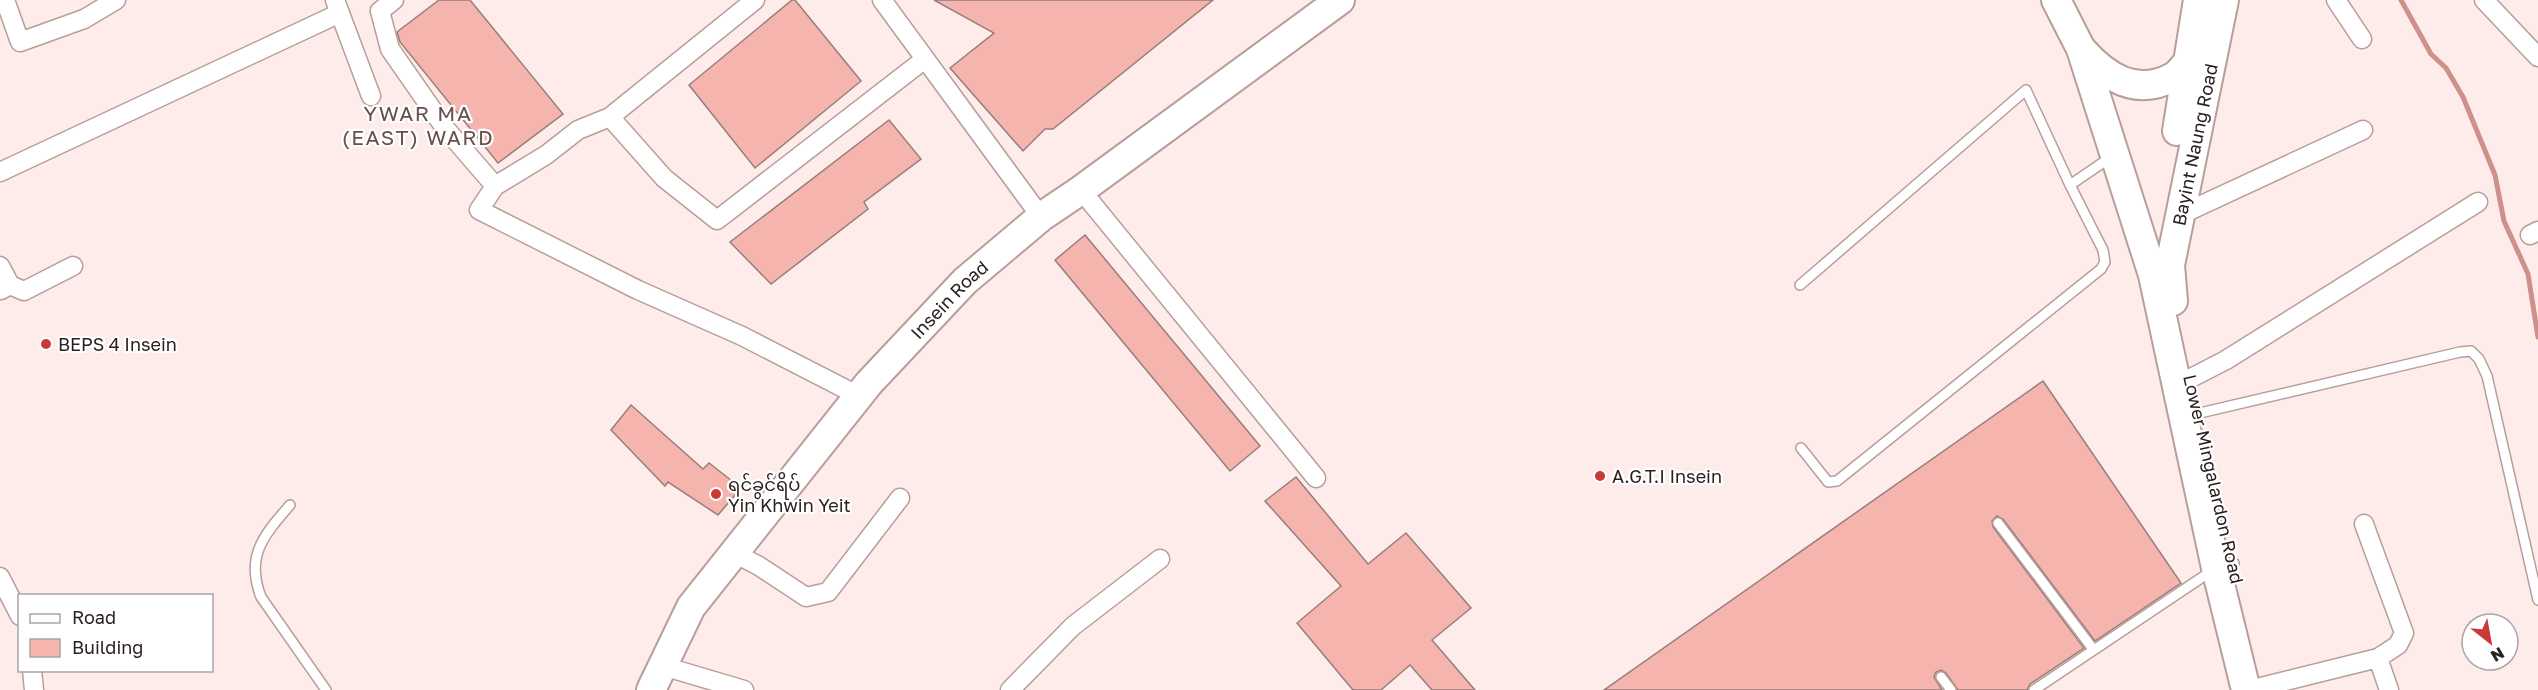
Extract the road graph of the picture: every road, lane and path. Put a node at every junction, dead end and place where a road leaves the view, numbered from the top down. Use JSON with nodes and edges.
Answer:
{"nodes":[{"id":1,"x":5,"y":0,"type":"edge"},
{"id":2,"x":116,"y":0,"type":"edge"},
{"id":3,"x":394,"y":0,"type":"edge"},
{"id":4,"x":755,"y":0,"type":"edge"},
{"id":5,"x":882,"y":0,"type":"edge"},
{"id":6,"x":1341,"y":0,"type":"edge"},
{"id":7,"x":2056,"y":0,"type":"edge"},
{"id":8,"x":2198,"y":0,"type":"edge"},
{"id":9,"x":2224,"y":0,"type":"edge"},
{"id":10,"x":2336,"y":0,"type":"edge"},
{"id":11,"x":2484,"y":0,"type":"edge"},
{"id":12,"x":338,"y":7,"type":"edge"},
{"id":13,"x":731,"y":7,"type":"edge"},
{"id":14,"x":2362,"y":39,"type":"dead end"},
{"id":15,"x":2081,"y":49,"type":"junction"},
{"id":16,"x":2538,"y":57,"type":"edge"},
{"id":17,"x":925,"y":59,"type":"junction"},
{"id":18,"x":2189,"y":61,"type":"junction"},
{"id":19,"x":371,"y":96,"type":"dead end"},
{"id":20,"x":610,"y":117,"type":"junction"},
{"id":21,"x":2363,"y":130,"type":"dead end"},
{"id":22,"x":2114,"y":155,"type":"junction"},
{"id":23,"x":0,"y":172,"type":"edge"},
{"id":24,"x":2070,"y":184,"type":"junction"},
{"id":25,"x":495,"y":186,"type":"junction"},
{"id":26,"x":1081,"y":190,"type":"junction"},
{"id":27,"x":2478,"y":202,"type":"dead end"},
{"id":28,"x":2180,"y":215,"type":"junction"},
{"id":29,"x":1041,"y":217,"type":"junction"},
{"id":30,"x":0,"y":266,"type":"edge"},
{"id":31,"x":73,"y":266,"type":"dead end"},
{"id":32,"x":2162,"y":283,"type":"junction"},
{"id":33,"x":1800,"y":285,"type":"dead end"},
{"id":34,"x":5,"y":288,"type":"edge"},
{"id":35,"x":2182,"y":380,"type":"junction"},
{"id":36,"x":859,"y":396,"type":"junction"},
{"id":37,"x":2189,"y":415,"type":"junction"},
{"id":38,"x":1801,"y":448,"type":"dead end"},
{"id":39,"x":1316,"y":478,"type":"dead end"},
{"id":40,"x":900,"y":498,"type":"dead end"},
{"id":41,"x":290,"y":505,"type":"dead end"},
{"id":42,"x":1998,"y":523,"type":"dead end"},
{"id":43,"x":2364,"y":524,"type":"dead end"},
{"id":44,"x":734,"y":553,"type":"junction"},
{"id":45,"x":1160,"y":559,"type":"dead end"},
{"id":46,"x":2225,"y":565,"type":"junction"},
{"id":47,"x":0,"y":577,"type":"edge"},
{"id":48,"x":2538,"y":600,"type":"edge"},
{"id":49,"x":18,"y":612,"type":"edge"},
{"id":50,"x":2093,"y":649,"type":"junction"},
{"id":51,"x":2378,"y":658,"type":"junction"},
{"id":52,"x":32,"y":672,"type":"edge"},
{"id":53,"x":1941,"y":677,"type":"dead end"},
{"id":54,"x":657,"y":678,"type":"edge"},
{"id":55,"x":34,"y":690,"type":"edge"},
{"id":56,"x":326,"y":690,"type":"edge"},
{"id":57,"x":744,"y":690,"type":"edge"},
{"id":58,"x":1010,"y":690,"type":"edge"},
{"id":59,"x":1951,"y":690,"type":"edge"},
{"id":60,"x":2034,"y":690,"type":"edge"},
{"id":61,"x":2255,"y":690,"type":"edge"},
{"id":62,"x":2390,"y":690,"type":"edge"}],
"edges":[{"from":1,"to":2,"type":"street"},
{"from":3,"to":25,"type":"street"},
{"from":4,"to":13,"type":"street"},
{"from":5,"to":17,"type":"street"},
{"from":6,"to":26,"type":"main road","name":"Insein Road"},
{"from":7,"to":15,"type":"main road","name":"Lower Mingalardon Road"},
{"from":8,"to":18,"type":"main road","name":"Bayint Naung Road"},
{"from":9,"to":28,"type":"main road","name":"Bayint Naung Road"},
{"from":10,"to":14,"type":"street"},
{"from":11,"to":16,"type":"street"},
{"from":12,"to":19,"type":"street"},
{"from":12,"to":23,"type":"street"},
{"from":13,"to":20,"type":"street"},
{"from":15,"to":18,"type":"main road"},
{"from":15,"to":22,"type":"main road","name":"Lower Mingalardon Road"},
{"from":17,"to":20,"type":"street"},
{"from":17,"to":29,"type":"street"},
{"from":18,"to":32,"type":"main road","name":"Bayint Naung Road"},
{"from":20,"to":25,"type":"street"},
{"from":21,"to":28,"type":"street"},
{"from":22,"to":24,"type":"lane"},
{"from":22,"to":32,"type":"main road","name":"Lower Mingalardon Road"},
{"from":24,"to":33,"type":"lane"},
{"from":24,"to":38,"type":"lane"},
{"from":25,"to":36,"type":"street"},
{"from":26,"to":29,"type":"main road","name":"Insein Road"},
{"from":26,"to":39,"type":"street"},
{"from":27,"to":35,"type":"street"},
{"from":28,"to":32,"type":"main road","name":"Bayint Naung Road"},
{"from":29,"to":36,"type":"main road","name":"Insein Road"},
{"from":30,"to":34,"type":"street"},
{"from":31,"to":34,"type":"street"},
{"from":32,"to":35,"type":"main road","name":"Lower Mingalardon Road"},
{"from":35,"to":37,"type":"main road","name":"Lower Mingalardon Road"},
{"from":36,"to":44,"type":"main road","name":"Insein Road"},
{"from":37,"to":46,"type":"main road","name":"Lower Mingalardon Road"},
{"from":37,"to":48,"type":"lane"},
{"from":40,"to":44,"type":"street"},
{"from":41,"to":56,"type":"lane"},
{"from":42,"to":50,"type":"lane"},
{"from":43,"to":51,"type":"street"},
{"from":44,"to":54,"type":"main road","name":"Insein Road"},
{"from":45,"to":58,"type":"street"},
{"from":46,"to":50,"type":"lane"},
{"from":46,"to":61,"type":"main road","name":"Lower Mingalardon Road"},
{"from":47,"to":49,"type":"street"},
{"from":50,"to":60,"type":"lane"},
{"from":51,"to":61,"type":"street"},
{"from":51,"to":62,"type":"street"},
{"from":52,"to":55,"type":"street"},
{"from":53,"to":59,"type":"lane"},
{"from":54,"to":57,"type":"street"}]}
